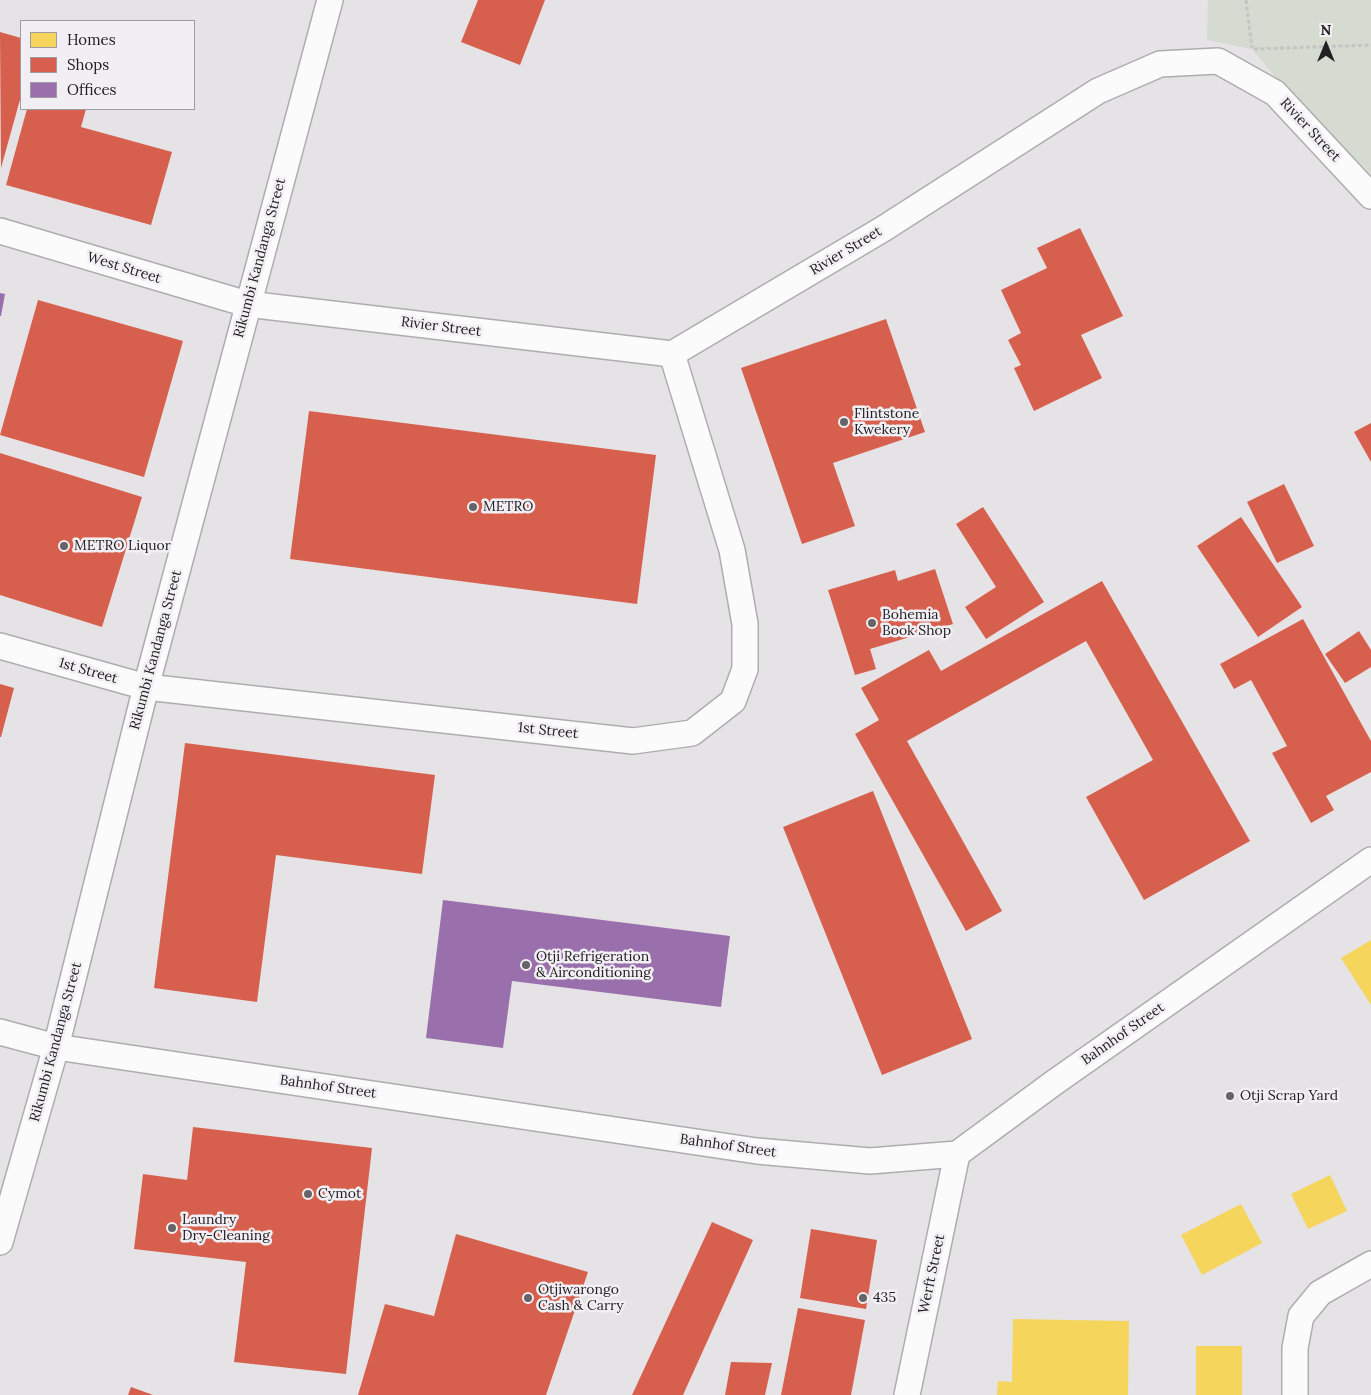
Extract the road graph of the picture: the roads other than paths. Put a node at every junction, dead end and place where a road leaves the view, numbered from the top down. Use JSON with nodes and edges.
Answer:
{"nodes":[{"id":1,"x":330,"y":0,"type":"edge"},
{"id":2,"x":1371,"y":196,"type":"edge"},
{"id":3,"x":0,"y":231,"type":"edge"},
{"id":4,"x":247,"y":304,"type":"junction"},
{"id":5,"x":672,"y":354,"type":"junction"},
{"id":6,"x":0,"y":646,"type":"edge"},
{"id":7,"x":146,"y":687,"type":"junction"},
{"id":8,"x":1371,"y":860,"type":"edge"},
{"id":9,"x":0,"y":1032,"type":"edge"},
{"id":10,"x":56,"y":1047,"type":"junction"},
{"id":11,"x":957,"y":1154,"type":"junction"},
{"id":12,"x":0,"y":1242,"type":"edge"},
{"id":13,"x":1371,"y":1264,"type":"edge"},
{"id":14,"x":906,"y":1395,"type":"edge"},
{"id":15,"x":1295,"y":1395,"type":"edge"}],
"edges":[{"from":1,"to":4,"type":"street","name":"Rikumbi Kandanga Street"},
{"from":2,"to":5,"type":"street","name":"Rivier Street"},
{"from":3,"to":4,"type":"street","name":"West Street"},
{"from":4,"to":5,"type":"street","name":"Rivier Street"},
{"from":4,"to":7,"type":"street","name":"Rikumbi Kandanga Street"},
{"from":5,"to":7,"type":"street","name":"1st Street"},
{"from":6,"to":7,"type":"street","name":"1st Street"},
{"from":7,"to":10,"type":"street","name":"Rikumbi Kandanga Street"},
{"from":8,"to":11,"type":"street","name":"Bahnhof Street"},
{"from":9,"to":10,"type":"street","name":"Bahnhof Street"},
{"from":10,"to":11,"type":"street","name":"Bahnhof Street"},
{"from":10,"to":12,"type":"street","name":"Rikumbi Kandanga Street"},
{"from":11,"to":14,"type":"street","name":"Werft Street"},
{"from":13,"to":15,"type":"street"}]}
